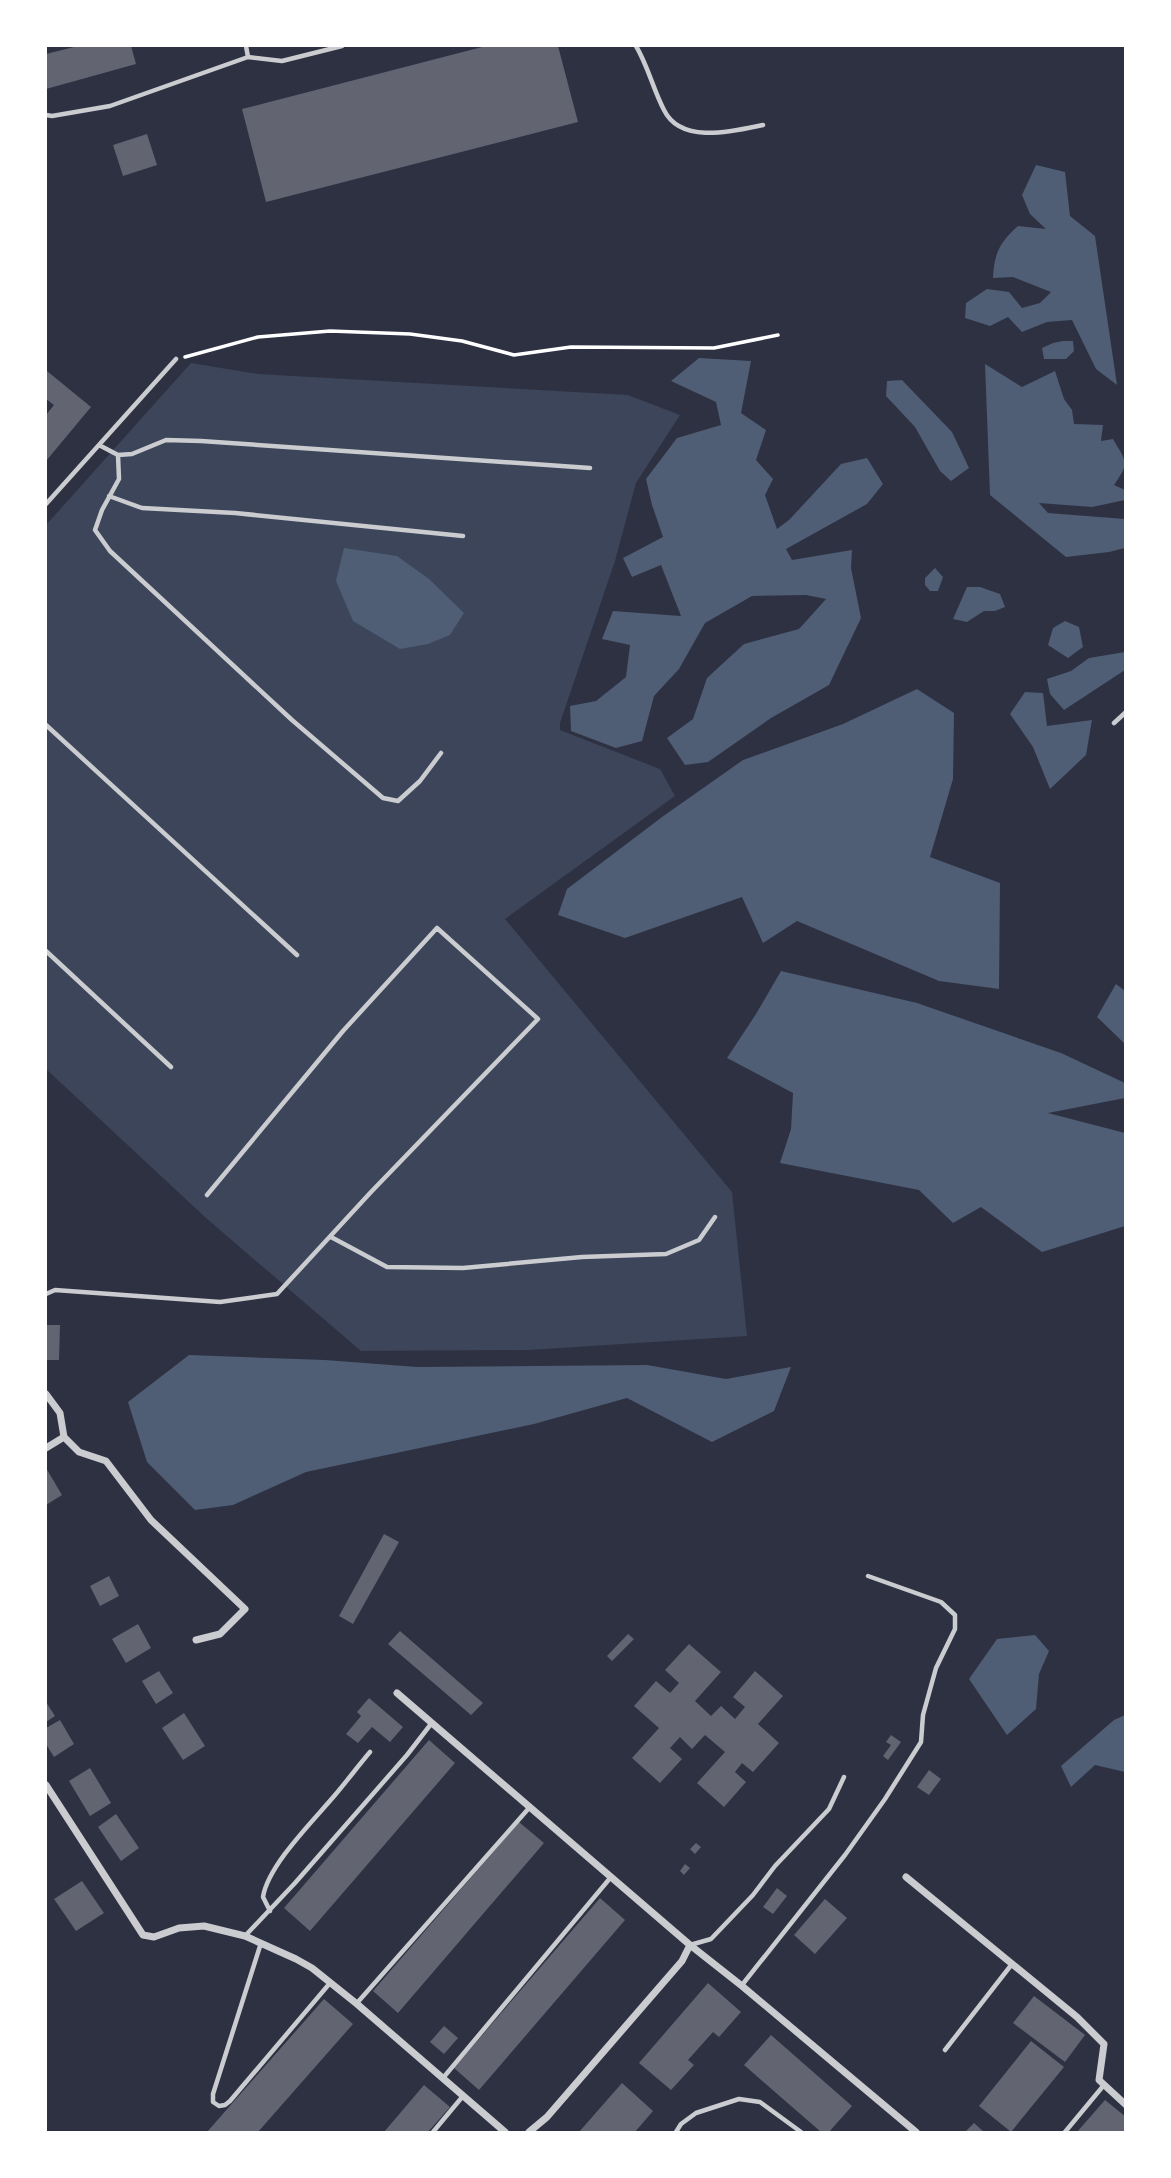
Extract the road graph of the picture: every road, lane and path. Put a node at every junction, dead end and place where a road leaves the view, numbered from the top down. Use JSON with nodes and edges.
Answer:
{"nodes":[{"id":1,"x":246,"y":46,"type":"edge"},
{"id":2,"x":342,"y":46,"type":"edge"},
{"id":3,"x":636,"y":46,"type":"edge"},
{"id":4,"x":248,"y":57,"type":"junction"},
{"id":5,"x":46,"y":115,"type":"edge"},
{"id":6,"x":763,"y":125,"type":"dead end"},
{"id":7,"x":778,"y":335,"type":"dead end"},
{"id":8,"x":176,"y":359,"type":"joint"},
{"id":9,"x":99,"y":444,"type":"junction"},
{"id":10,"x":118,"y":455,"type":"junction"},
{"id":11,"x":590,"y":468,"type":"dead end"},
{"id":12,"x":109,"y":496,"type":"junction"},
{"id":13,"x":46,"y":505,"type":"edge"},
{"id":14,"x":463,"y":536,"type":"dead end"},
{"id":15,"x":1125,"y":712,"type":"edge"},
{"id":16,"x":1114,"y":723,"type":"dead end"},
{"id":17,"x":46,"y":725,"type":"edge"},
{"id":18,"x":441,"y":753,"type":"dead end"},
{"id":19,"x":46,"y":951,"type":"edge"},
{"id":20,"x":298,"y":955,"type":"dead end"},
{"id":21,"x":172,"y":1067,"type":"dead end"},
{"id":22,"x":207,"y":1195,"type":"dead end"},
{"id":23,"x":715,"y":1217,"type":"dead end"},
{"id":24,"x":331,"y":1237,"type":"junction"},
{"id":25,"x":46,"y":1294,"type":"edge"},
{"id":26,"x":46,"y":1394,"type":"edge"},
{"id":27,"x":64,"y":1437,"type":"junction"},
{"id":28,"x":46,"y":1448,"type":"edge"},
{"id":29,"x":868,"y":1576,"type":"dead end"},
{"id":30,"x":196,"y":1640,"type":"dead end"},
{"id":31,"x":397,"y":1693,"type":"dead end"},
{"id":32,"x":432,"y":1723,"type":"junction"},
{"id":33,"x":369,"y":1752,"type":"dead end"},
{"id":34,"x":844,"y":1777,"type":"dead end"},
{"id":35,"x":46,"y":1785,"type":"edge"},
{"id":36,"x":530,"y":1807,"type":"junction"},
{"id":37,"x":611,"y":1877,"type":"junction"},
{"id":38,"x":906,"y":1877,"type":"dead end"},
{"id":39,"x":270,"y":1911,"type":"junction"},
{"id":40,"x":245,"y":1936,"type":"junction"},
{"id":41,"x":261,"y":1943,"type":"junction"},
{"id":42,"x":690,"y":1945,"type":"junction"},
{"id":43,"x":1013,"y":1964,"type":"junction"},
{"id":44,"x":330,"y":1982,"type":"junction"},
{"id":45,"x":741,"y":1986,"type":"junction"},
{"id":46,"x":356,"y":2004,"type":"junction"},
{"id":47,"x":944,"y":2050,"type":"dead end"},
{"id":48,"x":443,"y":2079,"type":"junction"},
{"id":49,"x":1104,"y":2084,"type":"junction"},
{"id":50,"x":463,"y":2096,"type":"junction"},
{"id":51,"x":1125,"y":2105,"type":"edge"},
{"id":52,"x":433,"y":2133,"type":"edge"},
{"id":53,"x":505,"y":2133,"type":"edge"},
{"id":54,"x":530,"y":2133,"type":"edge"},
{"id":55,"x":676,"y":2133,"type":"edge"},
{"id":56,"x":801,"y":2133,"type":"edge"},
{"id":57,"x":916,"y":2133,"type":"edge"},
{"id":58,"x":1065,"y":2133,"type":"edge"}],
"edges":[{"from":1,"to":4,"type":"lane"},
{"from":2,"to":4,"type":"lane"},
{"from":3,"to":6,"type":"lane"},
{"from":4,"to":5,"type":"lane"},
{"from":7,"to":8,"type":"path"},
{"from":8,"to":9,"type":"lane"},
{"from":9,"to":10,"type":"lane"},
{"from":9,"to":13,"type":"lane"},
{"from":10,"to":11,"type":"lane"},
{"from":10,"to":12,"type":"lane"},
{"from":12,"to":14,"type":"lane"},
{"from":12,"to":18,"type":"lane"},
{"from":15,"to":16,"type":"lane"},
{"from":17,"to":20,"type":"lane"},
{"from":19,"to":21,"type":"lane"},
{"from":22,"to":24,"type":"lane"},
{"from":23,"to":24,"type":"lane"},
{"from":24,"to":25,"type":"lane"},
{"from":26,"to":27,"type":"street"},
{"from":27,"to":28,"type":"street"},
{"from":27,"to":30,"type":"street"},
{"from":29,"to":45,"type":"lane"},
{"from":31,"to":32,"type":"street"},
{"from":32,"to":36,"type":"street"},
{"from":32,"to":39,"type":"lane"},
{"from":33,"to":39,"type":"lane"},
{"from":34,"to":42,"type":"lane"},
{"from":35,"to":40,"type":"street"},
{"from":36,"to":37,"type":"street"},
{"from":36,"to":46,"type":"lane"},
{"from":37,"to":42,"type":"street"},
{"from":37,"to":48,"type":"lane"},
{"from":38,"to":43,"type":"street"},
{"from":39,"to":40,"type":"lane"},
{"from":40,"to":41,"type":"street"},
{"from":41,"to":44,"type":"street"},
{"from":41,"to":44,"type":"lane"},
{"from":42,"to":45,"type":"street"},
{"from":42,"to":54,"type":"street"},
{"from":43,"to":47,"type":"lane"},
{"from":43,"to":49,"type":"street"},
{"from":44,"to":46,"type":"street"},
{"from":45,"to":57,"type":"street"},
{"from":46,"to":48,"type":"street"},
{"from":48,"to":50,"type":"street"},
{"from":49,"to":51,"type":"street"},
{"from":49,"to":58,"type":"lane"},
{"from":50,"to":52,"type":"lane"},
{"from":50,"to":53,"type":"street"},
{"from":55,"to":56,"type":"lane"}]}
